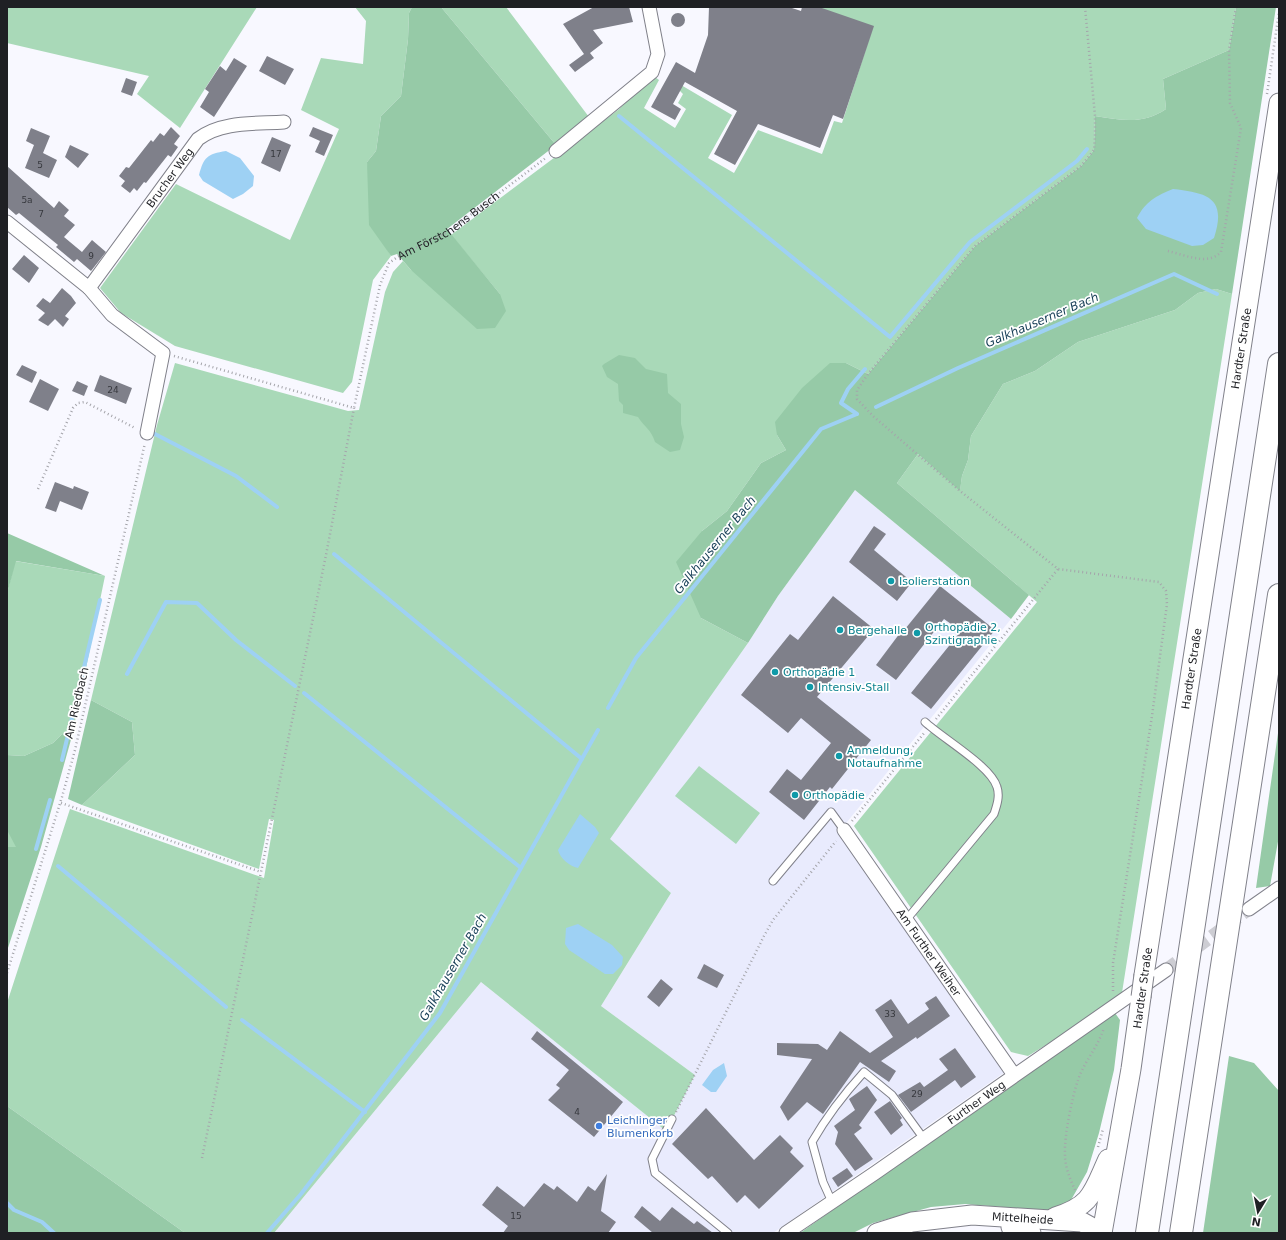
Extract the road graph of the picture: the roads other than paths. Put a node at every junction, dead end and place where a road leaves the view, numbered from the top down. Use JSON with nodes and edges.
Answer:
{"nodes":[{"id":1,"x":649,"y":7,"type":"edge"},
{"id":2,"x":1279,"y":103,"type":"edge"},
{"id":3,"x":284,"y":122,"type":"dead end"},
{"id":4,"x":556,"y":151,"type":"road end"},
{"id":5,"x":7,"y":222,"type":"edge"},
{"id":6,"x":89,"y":288,"type":"junction"},
{"id":7,"x":1279,"y":364,"type":"edge"},
{"id":8,"x":147,"y":433,"type":"road end"},
{"id":9,"x":1279,"y":595,"type":"edge"},
{"id":10,"x":926,"y":722,"type":"dead end"},
{"id":11,"x":844,"y":830,"type":"joint"},
{"id":12,"x":773,"y":881,"type":"dead end"},
{"id":13,"x":1279,"y":888,"type":"edge"},
{"id":14,"x":1249,"y":909,"type":"tunnel mouth"},
{"id":15,"x":907,"y":919,"type":"junction"},
{"id":16,"x":1166,"y":970,"type":"tunnel mouth"},
{"id":17,"x":1014,"y":1075,"type":"junction"},
{"id":18,"x":672,"y":1119,"type":"dead end"},
{"id":19,"x":1112,"y":1126,"type":"junction"},
{"id":20,"x":924,"y":1139,"type":"junction"},
{"id":21,"x":832,"y":1202,"type":"junction"},
{"id":22,"x":940,"y":1218,"type":"junction"},
{"id":23,"x":1051,"y":1226,"type":"edge"},
{"id":24,"x":1011,"y":1227,"type":"junction"},
{"id":25,"x":728,"y":1233,"type":"edge"},
{"id":26,"x":786,"y":1233,"type":"edge"},
{"id":27,"x":877,"y":1233,"type":"edge"},
{"id":28,"x":1031,"y":1233,"type":"edge"},
{"id":29,"x":1101,"y":1233,"type":"edge"},
{"id":30,"x":1147,"y":1233,"type":"edge"},
{"id":31,"x":1181,"y":1233,"type":"edge"}],
"edges":[{"from":1,"to":4,"type":"street"},
{"from":2,"to":19,"type":"main road","name":"Hardter Straße","bridge":true},
{"from":3,"to":6,"type":"street","name":"Brucher Weg"},
{"from":5,"to":6,"type":"street"},
{"from":6,"to":8,"type":"street"},
{"from":7,"to":30,"type":"highway"},
{"from":9,"to":31,"type":"highway"},
{"from":10,"to":15,"type":"lane"},
{"from":11,"to":12,"type":"lane"},
{"from":11,"to":15,"type":"street","name":"Am Further Weiher"},
{"from":13,"to":14,"type":"street"},
{"from":15,"to":17,"type":"street","name":"Am Further Weiher"},
{"from":16,"to":17,"type":"street","name":"Further Weg"},
{"from":17,"to":20,"type":"street","name":"Further Weg"},
{"from":18,"to":25,"type":"lane"},
{"from":19,"to":23,"type":"main road"},
{"from":19,"to":29,"type":"main road","name":"Hardter Straße"},
{"from":20,"to":21,"type":"street","name":"Further Weg"},
{"from":20,"to":21,"type":"lane"},
{"from":21,"to":26,"type":"street","name":"Further Weg"},
{"from":22,"to":23,"type":"main road","name":"Mittelheide"},
{"from":22,"to":24,"type":"main road","name":"Mittelheide"},
{"from":22,"to":27,"type":"main road","name":"Mittelheide"},
{"from":23,"to":24,"type":"main road","name":"Mittelheide"},
{"from":23,"to":29,"type":"main road","name":"Mittelheide"},
{"from":24,"to":28,"type":"main road"}]}
